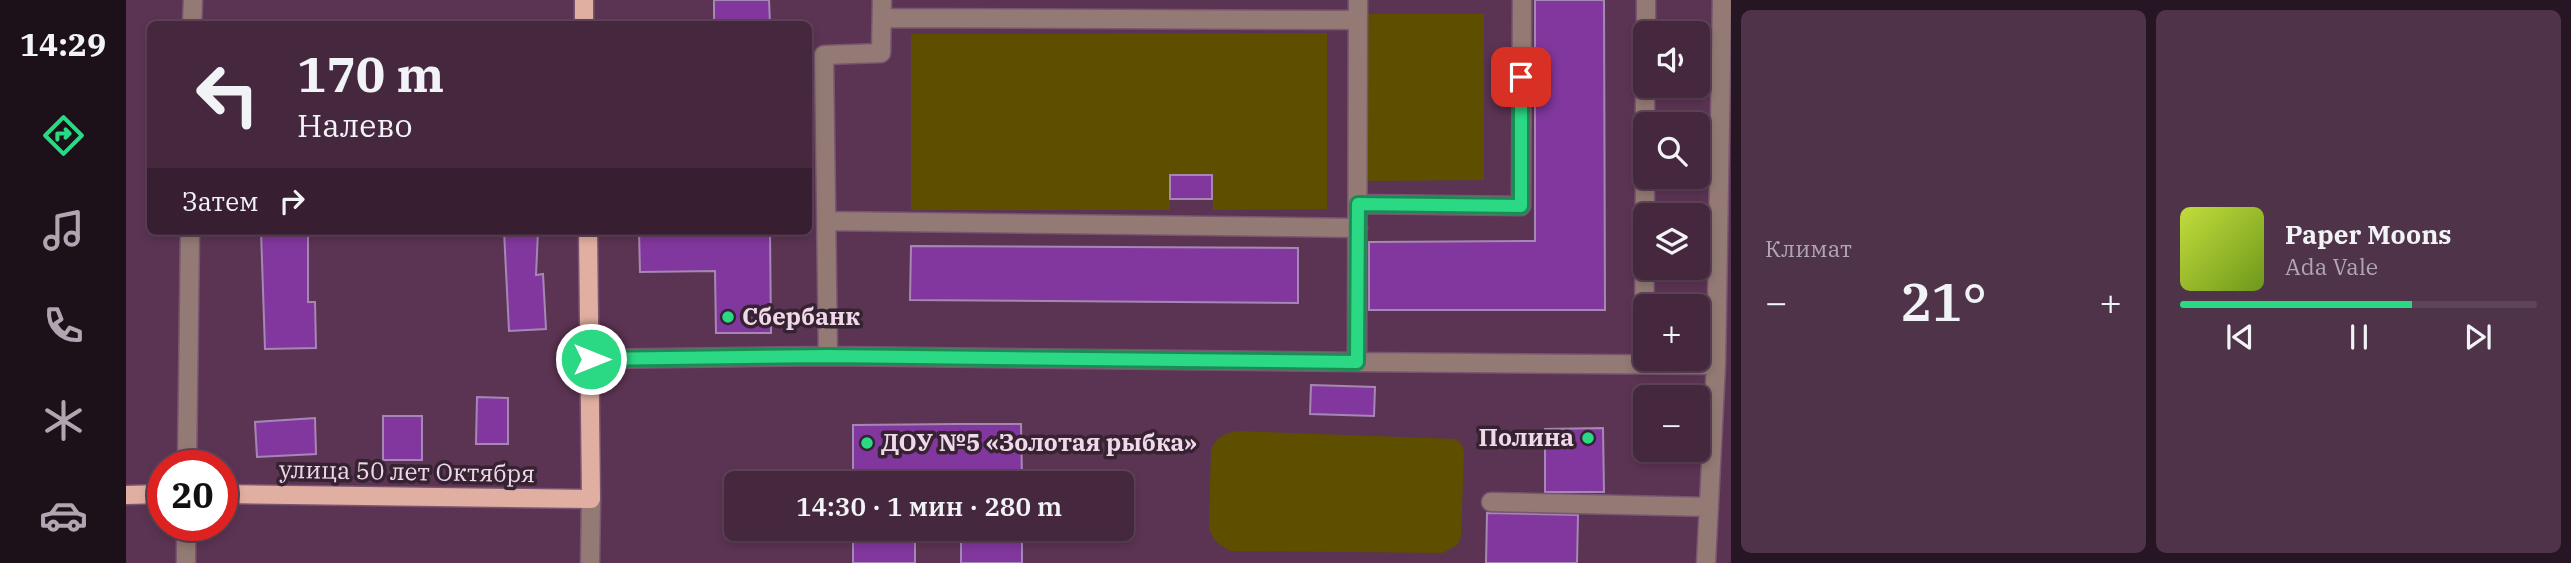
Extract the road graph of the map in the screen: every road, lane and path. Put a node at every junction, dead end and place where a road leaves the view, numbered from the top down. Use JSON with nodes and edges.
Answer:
{"nodes":[{"id":1,"x":193,"y":0,"type":"edge"},
{"id":2,"x":584,"y":0,"type":"edge"},
{"id":3,"x":1358,"y":0,"type":"edge"},
{"id":4,"x":1521,"y":0,"type":"edge"},
{"id":5,"x":1646,"y":0,"type":"edge"},
{"id":6,"x":1722,"y":0,"type":"edge"},
{"id":7,"x":882,"y":9,"type":"edge"},
{"id":8,"x":1358,"y":20,"type":"junction"},
{"id":9,"x":192,"y":21,"type":"edge"},
{"id":10,"x":584,"y":21,"type":"edge"},
{"id":11,"x":1646,"y":21,"type":"edge"},
{"id":12,"x":1645,"y":189,"type":"edge"},
{"id":13,"x":1358,"y":204,"type":"junction"},
{"id":14,"x":827,"y":221,"type":"junction"},
{"id":15,"x":1358,"y":228,"type":"junction"},
{"id":16,"x":190,"y":235,"type":"edge"},
{"id":17,"x":588,"y":235,"type":"edge"},
{"id":18,"x":1644,"y":294,"type":"edge"},
{"id":19,"x":1724,"y":294,"type":"edge"},
{"id":20,"x":828,"y":356,"type":"junction"},
{"id":21,"x":591,"y":359,"type":"junction"},
{"id":22,"x":1357,"y":362,"type":"junction"},
{"id":23,"x":1633,"y":364,"type":"edge"},
{"id":24,"x":1710,"y":365,"type":"edge"},
{"id":25,"x":1716,"y":365,"type":"junction"},
{"id":26,"x":187,"y":450,"type":"edge"},
{"id":27,"x":147,"y":494,"type":"edge"},
{"id":28,"x":238,"y":494,"type":"edge"},
{"id":29,"x":126,"y":495,"type":"edge"},
{"id":30,"x":591,"y":499,"type":"junction"},
{"id":31,"x":1490,"y":502,"type":"dead end"},
{"id":32,"x":1709,"y":507,"type":"junction"},
{"id":33,"x":187,"y":541,"type":"edge"},
{"id":34,"x":186,"y":563,"type":"edge"},
{"id":35,"x":590,"y":563,"type":"edge"},
{"id":36,"x":1706,"y":563,"type":"edge"}],
"edges":[{"from":1,"to":9,"type":"street"},
{"from":2,"to":10,"type":"main road"},
{"from":3,"to":8,"type":"street"},
{"from":4,"to":13,"type":"street"},
{"from":5,"to":11,"type":"street"},
{"from":6,"to":19,"type":"street"},
{"from":7,"to":8,"type":"street"},
{"from":7,"to":14,"type":"street"},
{"from":8,"to":13,"type":"street"},
{"from":12,"to":18,"type":"street"},
{"from":13,"to":15,"type":"street"},
{"from":14,"to":15,"type":"street"},
{"from":14,"to":20,"type":"street"},
{"from":15,"to":22,"type":"street"},
{"from":16,"to":26,"type":"street"},
{"from":17,"to":21,"type":"main road"},
{"from":19,"to":25,"type":"street"},
{"from":20,"to":21,"type":"street"},
{"from":20,"to":22,"type":"street"},
{"from":21,"to":30,"type":"main road"},
{"from":22,"to":23,"type":"street"},
{"from":24,"to":25,"type":"street"},
{"from":25,"to":32,"type":"street"},
{"from":27,"to":29,"type":"main road"},
{"from":28,"to":30,"type":"main road","name":"улица 50 лет Октября"},
{"from":30,"to":35,"type":"street"},
{"from":31,"to":32,"type":"street"},
{"from":32,"to":36,"type":"street"},
{"from":33,"to":34,"type":"street"}]}
